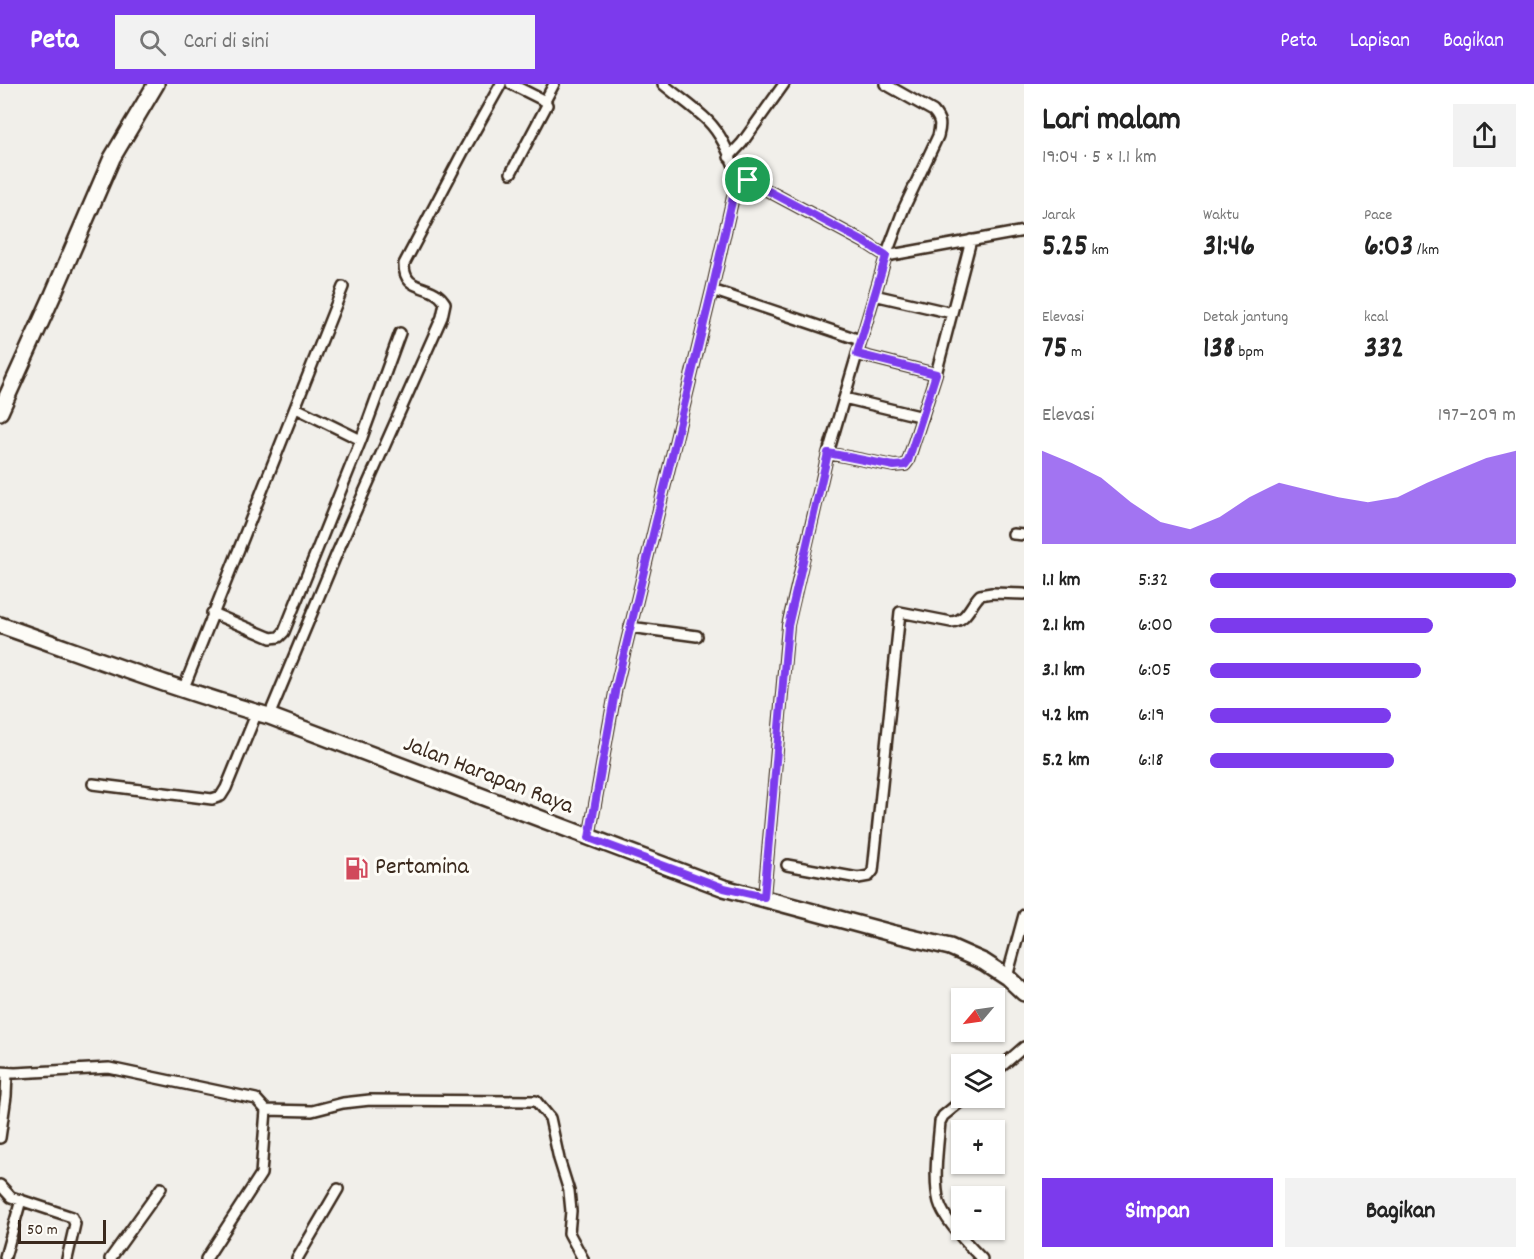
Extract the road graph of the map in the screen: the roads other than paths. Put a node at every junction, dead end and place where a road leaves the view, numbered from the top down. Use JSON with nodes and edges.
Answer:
{"nodes":[{"id":1,"x":156,"y":84,"type":"edge"},
{"id":2,"x":501,"y":84,"type":"edge"},
{"id":3,"x":511,"y":84,"type":"edge"},
{"id":4,"x":555,"y":84,"type":"edge"},
{"id":5,"x":663,"y":84,"type":"edge"},
{"id":6,"x":784,"y":84,"type":"edge"},
{"id":7,"x":885,"y":84,"type":"edge"},
{"id":8,"x":545,"y":101,"type":"junction"},
{"id":9,"x":729,"y":157,"type":"junction"},
{"id":10,"x":511,"y":173,"type":"dead end"},
{"id":11,"x":740,"y":180,"type":"junction"},
{"id":12,"x":1024,"y":231,"type":"edge"},
{"id":13,"x":971,"y":240,"type":"junction"},
{"id":14,"x":886,"y":256,"type":"junction"},
{"id":15,"x":343,"y":286,"type":"dead end"},
{"id":16,"x":712,"y":290,"type":"junction"},
{"id":17,"x":874,"y":296,"type":"junction"},
{"id":18,"x":952,"y":313,"type":"junction"},
{"id":19,"x":400,"y":333,"type":"dead end"},
{"id":20,"x":860,"y":340,"type":"junction"},
{"id":21,"x":857,"y":354,"type":"junction"},
{"id":22,"x":936,"y":374,"type":"junction"},
{"id":23,"x":844,"y":398,"type":"junction"},
{"id":24,"x":296,"y":408,"type":"junction"},
{"id":25,"x":0,"y":412,"type":"edge"},
{"id":26,"x":923,"y":417,"type":"junction"},
{"id":27,"x":362,"y":440,"type":"junction"},
{"id":28,"x":828,"y":453,"type":"junction"},
{"id":29,"x":1013,"y":534,"type":"dead end"},
{"id":30,"x":1024,"y":535,"type":"edge"},
{"id":31,"x":1024,"y":594,"type":"edge"},
{"id":32,"x":212,"y":613,"type":"junction"},
{"id":33,"x":0,"y":625,"type":"edge"},
{"id":34,"x":630,"y":627,"type":"junction"},
{"id":35,"x":697,"y":636,"type":"dead end"},
{"id":36,"x":183,"y":690,"type":"junction"},
{"id":37,"x":263,"y":714,"type":"junction"},
{"id":38,"x":93,"y":784,"type":"dead end"},
{"id":39,"x":589,"y":838,"type":"junction"},
{"id":40,"x":787,"y":865,"type":"dead end"},
{"id":41,"x":764,"y":897,"type":"junction"},
{"id":42,"x":1024,"y":915,"type":"edge"},
{"id":43,"x":1007,"y":977,"type":"junction"},
{"id":44,"x":1024,"y":993,"type":"edge"},
{"id":45,"x":1024,"y":1047,"type":"edge"},
{"id":46,"x":1005,"y":1063,"type":"edge"},
{"id":47,"x":3,"y":1073,"type":"edge"},
{"id":48,"x":953,"y":1108,"type":"edge"},
{"id":49,"x":266,"y":1110,"type":"junction"},
{"id":50,"x":0,"y":1138,"type":"edge"},
{"id":51,"x":0,"y":1185,"type":"edge"},
{"id":52,"x":161,"y":1188,"type":"dead end"},
{"id":53,"x":338,"y":1189,"type":"dead end"},
{"id":54,"x":21,"y":1200,"type":"junction"},
{"id":55,"x":5,"y":1257,"type":"dead end"},
{"id":56,"x":67,"y":1259,"type":"edge"},
{"id":57,"x":110,"y":1259,"type":"edge"},
{"id":58,"x":206,"y":1259,"type":"edge"},
{"id":59,"x":297,"y":1259,"type":"edge"},
{"id":60,"x":584,"y":1259,"type":"edge"},
{"id":61,"x":982,"y":1259,"type":"edge"}],
"edges":[{"from":1,"to":25,"type":"main road"},
{"from":2,"to":37,"type":"street"},
{"from":3,"to":8,"type":"street"},
{"from":4,"to":8,"type":"street"},
{"from":5,"to":9,"type":"street"},
{"from":6,"to":9,"type":"street"},
{"from":7,"to":14,"type":"street"},
{"from":8,"to":10,"type":"street"},
{"from":9,"to":11,"type":"street"},
{"from":11,"to":14,"type":"street"},
{"from":11,"to":16,"type":"street"},
{"from":12,"to":13,"type":"street"},
{"from":13,"to":14,"type":"street"},
{"from":13,"to":18,"type":"street"},
{"from":14,"to":17,"type":"street"},
{"from":15,"to":24,"type":"street"},
{"from":16,"to":20,"type":"street"},
{"from":16,"to":34,"type":"street"},
{"from":17,"to":18,"type":"street"},
{"from":17,"to":20,"type":"street"},
{"from":18,"to":22,"type":"street"},
{"from":19,"to":27,"type":"street"},
{"from":20,"to":21,"type":"street"},
{"from":21,"to":22,"type":"street"},
{"from":21,"to":23,"type":"street"},
{"from":22,"to":26,"type":"street"},
{"from":23,"to":26,"type":"street"},
{"from":23,"to":28,"type":"street"},
{"from":24,"to":27,"type":"street"},
{"from":24,"to":32,"type":"street"},
{"from":26,"to":28,"type":"street"},
{"from":27,"to":32,"type":"street"},
{"from":28,"to":41,"type":"street"},
{"from":29,"to":30,"type":"street"},
{"from":31,"to":40,"type":"street"},
{"from":32,"to":36,"type":"street"},
{"from":33,"to":36,"type":"main road","name":"Jalan Harapan Raya"},
{"from":34,"to":35,"type":"street"},
{"from":34,"to":39,"type":"street"},
{"from":36,"to":37,"type":"main road","name":"Jalan Harapan Raya"},
{"from":37,"to":38,"type":"street"},
{"from":37,"to":39,"type":"main road","name":"Jalan Harapan Raya"},
{"from":39,"to":41,"type":"main road","name":"Jalan Harapan Raya"},
{"from":41,"to":43,"type":"main road","name":"Jalan Harapan Raya"},
{"from":42,"to":43,"type":"street"},
{"from":43,"to":44,"type":"main road","name":"Jalan Harapan Raya"},
{"from":45,"to":46,"type":"street"},
{"from":47,"to":49,"type":"street"},
{"from":47,"to":50,"type":"street"},
{"from":48,"to":61,"type":"street"},
{"from":49,"to":58,"type":"street"},
{"from":49,"to":60,"type":"street"},
{"from":51,"to":54,"type":"street"},
{"from":52,"to":57,"type":"street"},
{"from":53,"to":59,"type":"street"},
{"from":54,"to":55,"type":"street"},
{"from":54,"to":56,"type":"street"}]}
